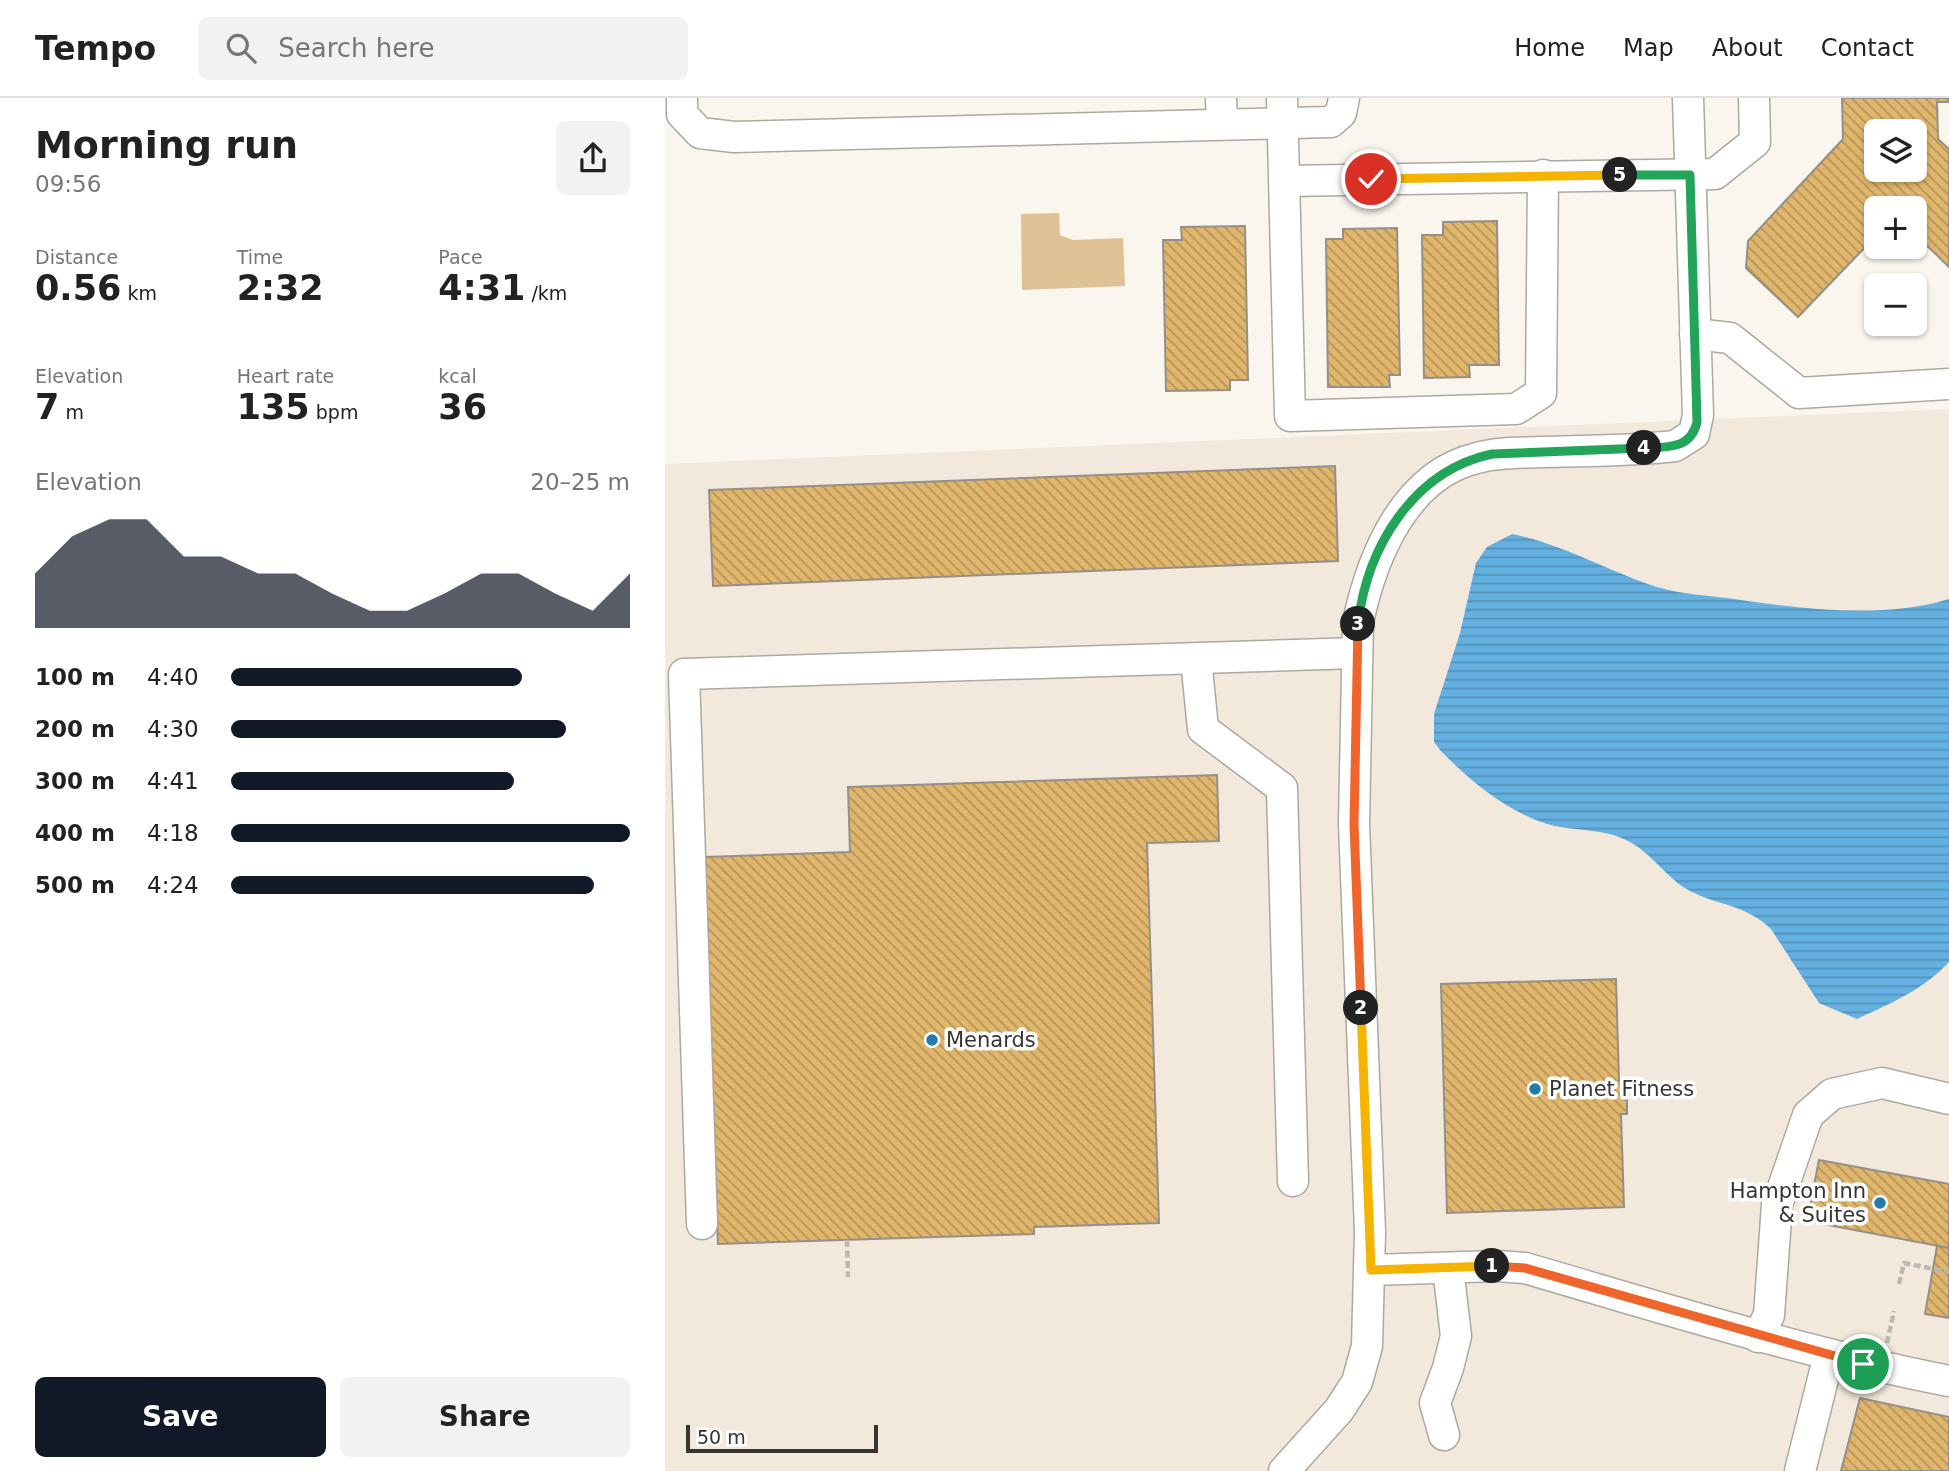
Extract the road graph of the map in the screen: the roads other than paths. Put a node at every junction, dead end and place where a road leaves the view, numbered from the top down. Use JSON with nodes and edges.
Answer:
{"nodes":[{"id":1,"x":682,"y":98,"type":"edge"},
{"id":2,"x":1344,"y":98,"type":"edge"},
{"id":3,"x":1688,"y":98,"type":"edge"},
{"id":4,"x":1758,"y":103,"type":"edge"},
{"id":5,"x":1283,"y":110,"type":"edge"},
{"id":6,"x":1221,"y":111,"type":"edge"},
{"id":7,"x":1166,"y":112,"type":"edge"},
{"id":8,"x":1543,"y":175,"type":"junction"},
{"id":9,"x":1690,"y":175,"type":"junction"},
{"id":10,"x":1285,"y":181,"type":"junction"},
{"id":11,"x":1695,"y":334,"type":"junction"},
{"id":12,"x":1949,"y":384,"type":"edge"},
{"id":13,"x":1357,"y":653,"type":"junction"},
{"id":14,"x":1196,"y":659,"type":"junction"},
{"id":15,"x":1949,"y":1099,"type":"edge"},
{"id":16,"x":1293,"y":1181,"type":"dead end"},
{"id":17,"x":702,"y":1224,"type":"dead end"},
{"id":18,"x":1448,"y":1268,"type":"junction"},
{"id":19,"x":1371,"y":1270,"type":"junction"},
{"id":20,"x":1758,"y":1336,"type":"junction"},
{"id":21,"x":1829,"y":1355,"type":"junction"},
{"id":22,"x":1949,"y":1381,"type":"edge"},
{"id":23,"x":1444,"y":1434,"type":"dead end"},
{"id":24,"x":1284,"y":1471,"type":"edge"},
{"id":25,"x":1800,"y":1471,"type":"edge"}],
"edges":[{"from":1,"to":7,"type":"street"},
{"from":2,"to":5,"type":"street"},
{"from":3,"to":9,"type":"street"},
{"from":4,"to":9,"type":"street"},
{"from":5,"to":6,"type":"street"},
{"from":5,"to":10,"type":"street"},
{"from":6,"to":7,"type":"street"},
{"from":8,"to":9,"type":"street"},
{"from":8,"to":10,"type":"street"},
{"from":8,"to":10,"type":"street"},
{"from":9,"to":11,"type":"street"},
{"from":11,"to":12,"type":"street"},
{"from":11,"to":13,"type":"street"},
{"from":13,"to":14,"type":"street"},
{"from":13,"to":19,"type":"street"},
{"from":14,"to":16,"type":"street"},
{"from":14,"to":17,"type":"street"},
{"from":15,"to":20,"type":"street"},
{"from":18,"to":19,"type":"street"},
{"from":18,"to":20,"type":"street"},
{"from":18,"to":23,"type":"street"},
{"from":19,"to":24,"type":"street"},
{"from":20,"to":21,"type":"street"},
{"from":21,"to":22,"type":"street"},
{"from":21,"to":25,"type":"street"}]}
